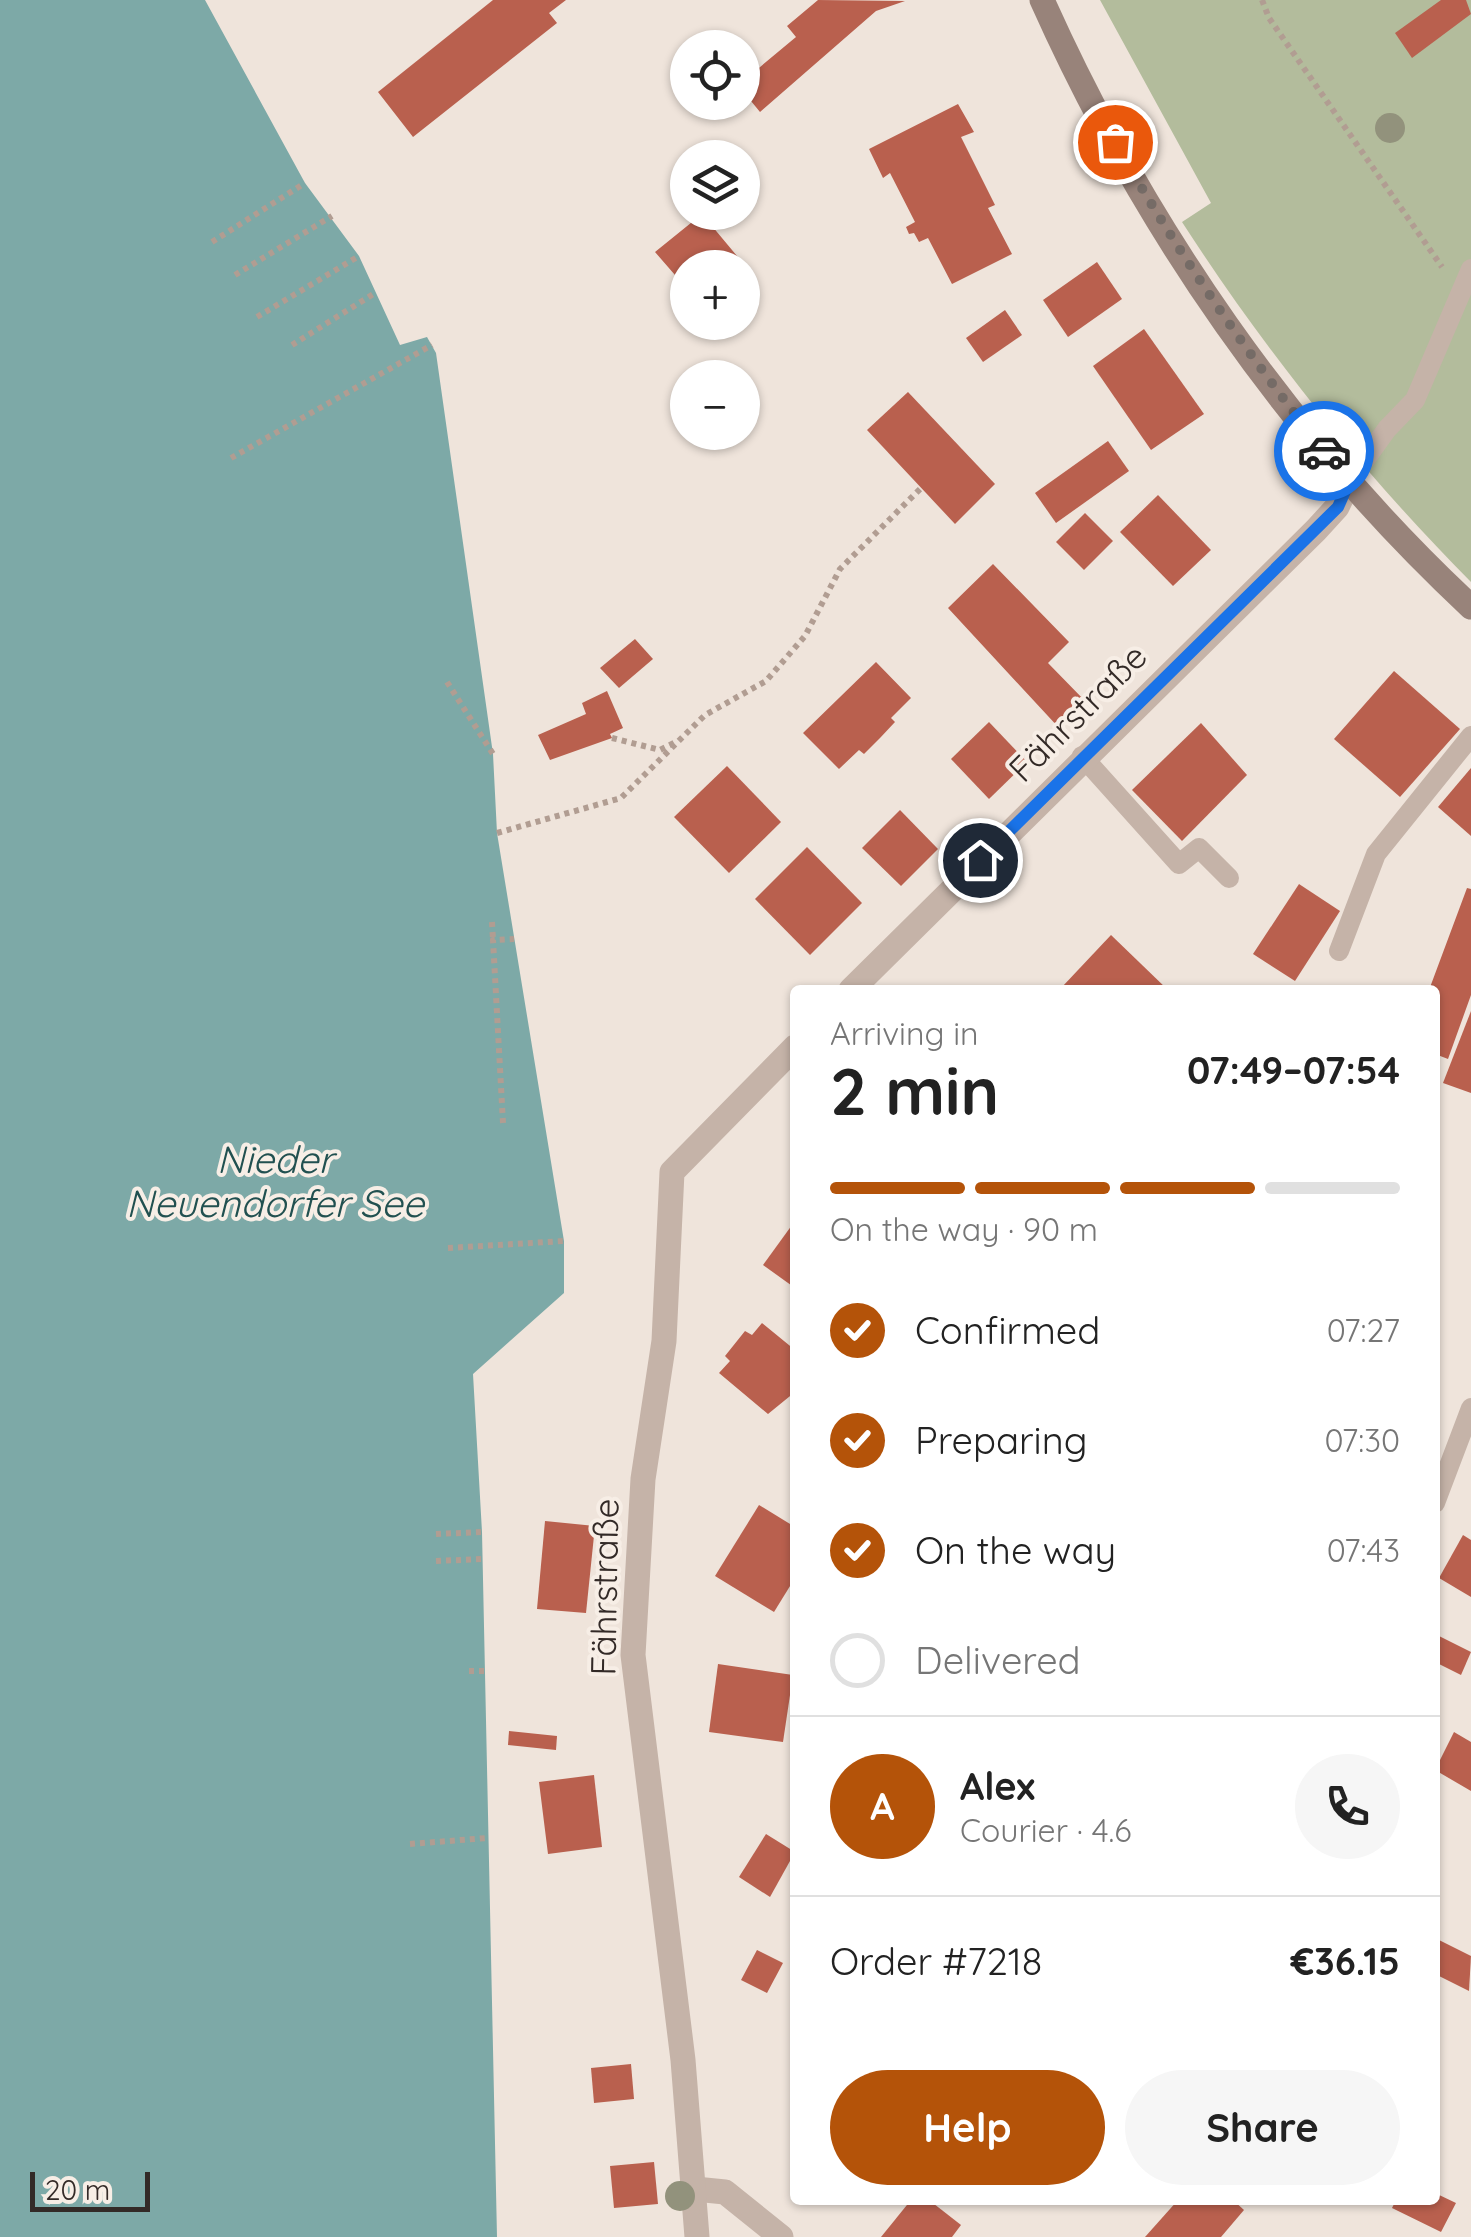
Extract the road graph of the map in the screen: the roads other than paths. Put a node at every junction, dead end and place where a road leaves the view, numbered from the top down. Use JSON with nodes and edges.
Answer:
{"nodes":[{"id":1,"x":1042,"y":0,"type":"edge"},
{"id":2,"x":1471,"y":268,"type":"edge"},
{"id":3,"x":1349,"y":482,"type":"junction"},
{"id":4,"x":1471,"y":607,"type":"edge"},
{"id":5,"x":1471,"y":736,"type":"edge"},
{"id":6,"x":1082,"y":756,"type":"junction"},
{"id":7,"x":1228,"y":878,"type":"dead end"},
{"id":8,"x":1339,"y":951,"type":"dead end"},
{"id":9,"x":856,"y":985,"type":"edge"},
{"id":10,"x":790,"y":1052,"type":"edge"},
{"id":11,"x":1471,"y":1408,"type":"edge"},
{"id":12,"x":1440,"y":1490,"type":"edge"},
{"id":13,"x":695,"y":2190,"type":"junction"},
{"id":14,"x":698,"y":2237,"type":"edge"},
{"id":15,"x":781,"y":2237,"type":"edge"}],
"edges":[{"from":1,"to":3,"type":"main road"},
{"from":2,"to":3,"type":"lane"},
{"from":3,"to":4,"type":"main road"},
{"from":3,"to":6,"type":"street","name":"Fährstraße"},
{"from":5,"to":8,"type":"lane"},
{"from":6,"to":7,"type":"lane"},
{"from":6,"to":9,"type":"street","name":"Fährstraße"},
{"from":10,"to":13,"type":"street","name":"Fährstraße"},
{"from":11,"to":12,"type":"lane"},
{"from":13,"to":14,"type":"street","name":"Fährstraße"},
{"from":13,"to":15,"type":"street"}]}
